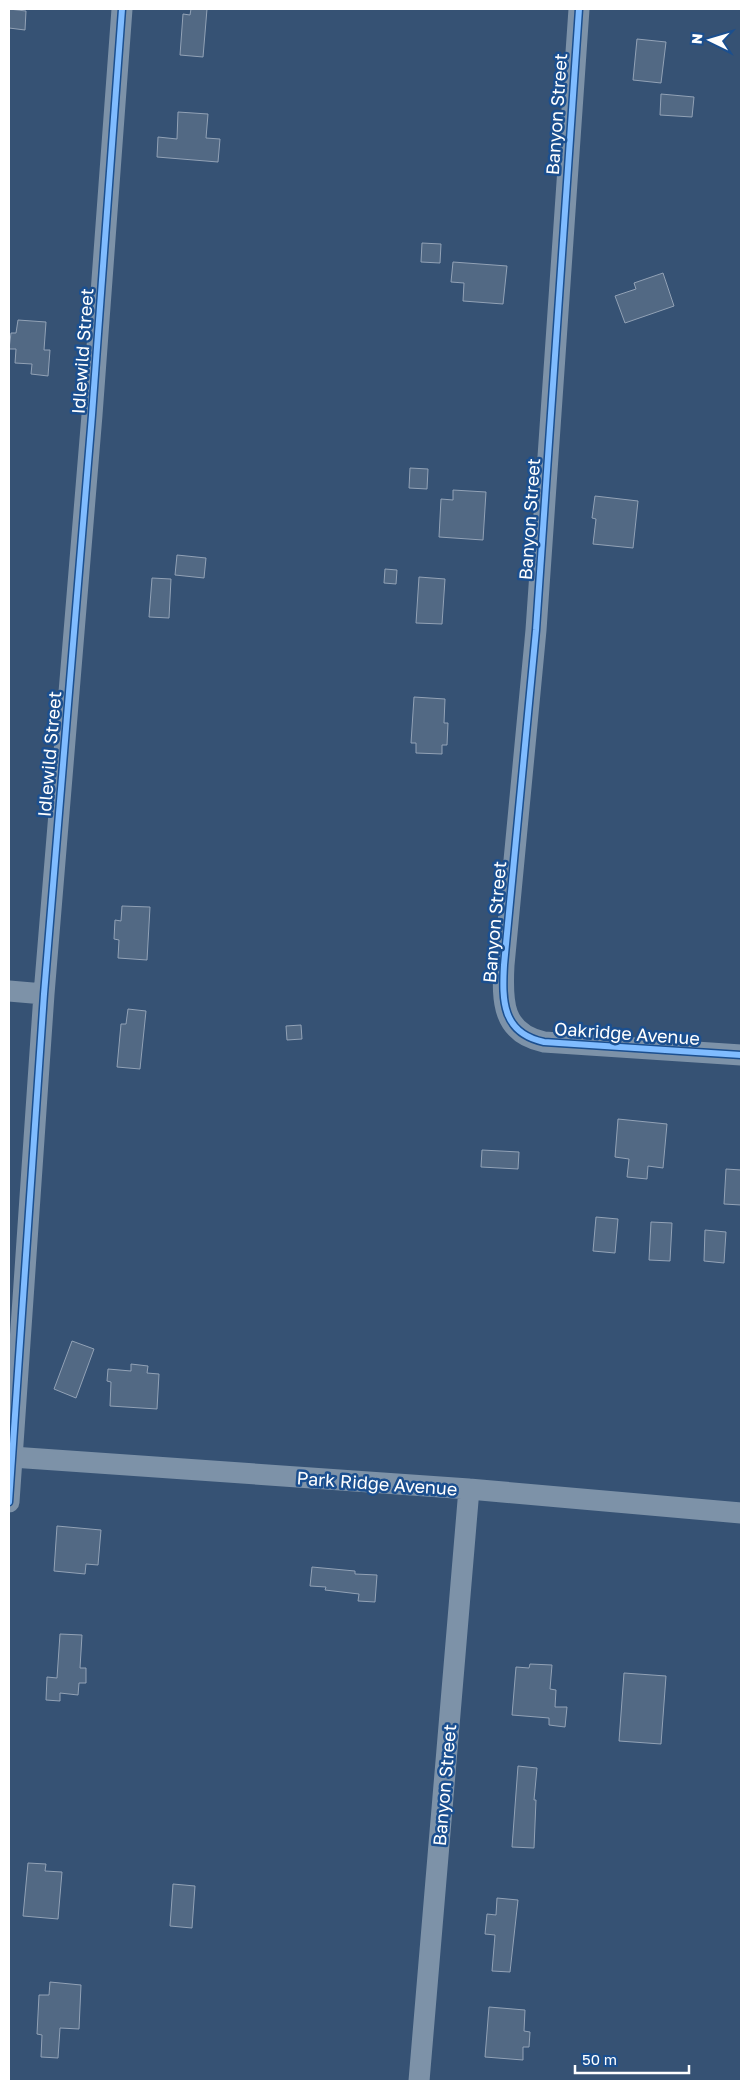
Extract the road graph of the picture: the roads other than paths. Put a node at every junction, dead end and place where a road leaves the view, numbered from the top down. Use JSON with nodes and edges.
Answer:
{"nodes":[{"id":1,"x":122,"y":9,"type":"edge"},
{"id":2,"x":579,"y":9,"type":"edge"},
{"id":3,"x":9,"y":991,"type":"edge"},
{"id":4,"x":44,"y":994,"type":"junction"},
{"id":5,"x":514,"y":1028,"type":"joint"},
{"id":6,"x":741,"y":1055,"type":"edge"},
{"id":7,"x":12,"y":1457,"type":"junction"},
{"id":8,"x":469,"y":1489,"type":"junction"},
{"id":9,"x":9,"y":1502,"type":"edge"},
{"id":10,"x":741,"y":1513,"type":"edge"},
{"id":11,"x":419,"y":2081,"type":"edge"}],
"edges":[{"from":1,"to":4,"type":"street","name":"Idlewild Street"},
{"from":2,"to":5,"type":"street","name":"Banyon Street"},
{"from":3,"to":4,"type":"street"},
{"from":4,"to":7,"type":"street","name":"Idlewild Street"},
{"from":5,"to":6,"type":"street","name":"Oakridge Avenue"},
{"from":7,"to":8,"type":"street","name":"Park Ridge Avenue"},
{"from":7,"to":9,"type":"street","name":"Idlewild Street"},
{"from":8,"to":10,"type":"street","name":"Park Ridge Avenue"},
{"from":8,"to":11,"type":"street","name":"Banyon Street"}]}
